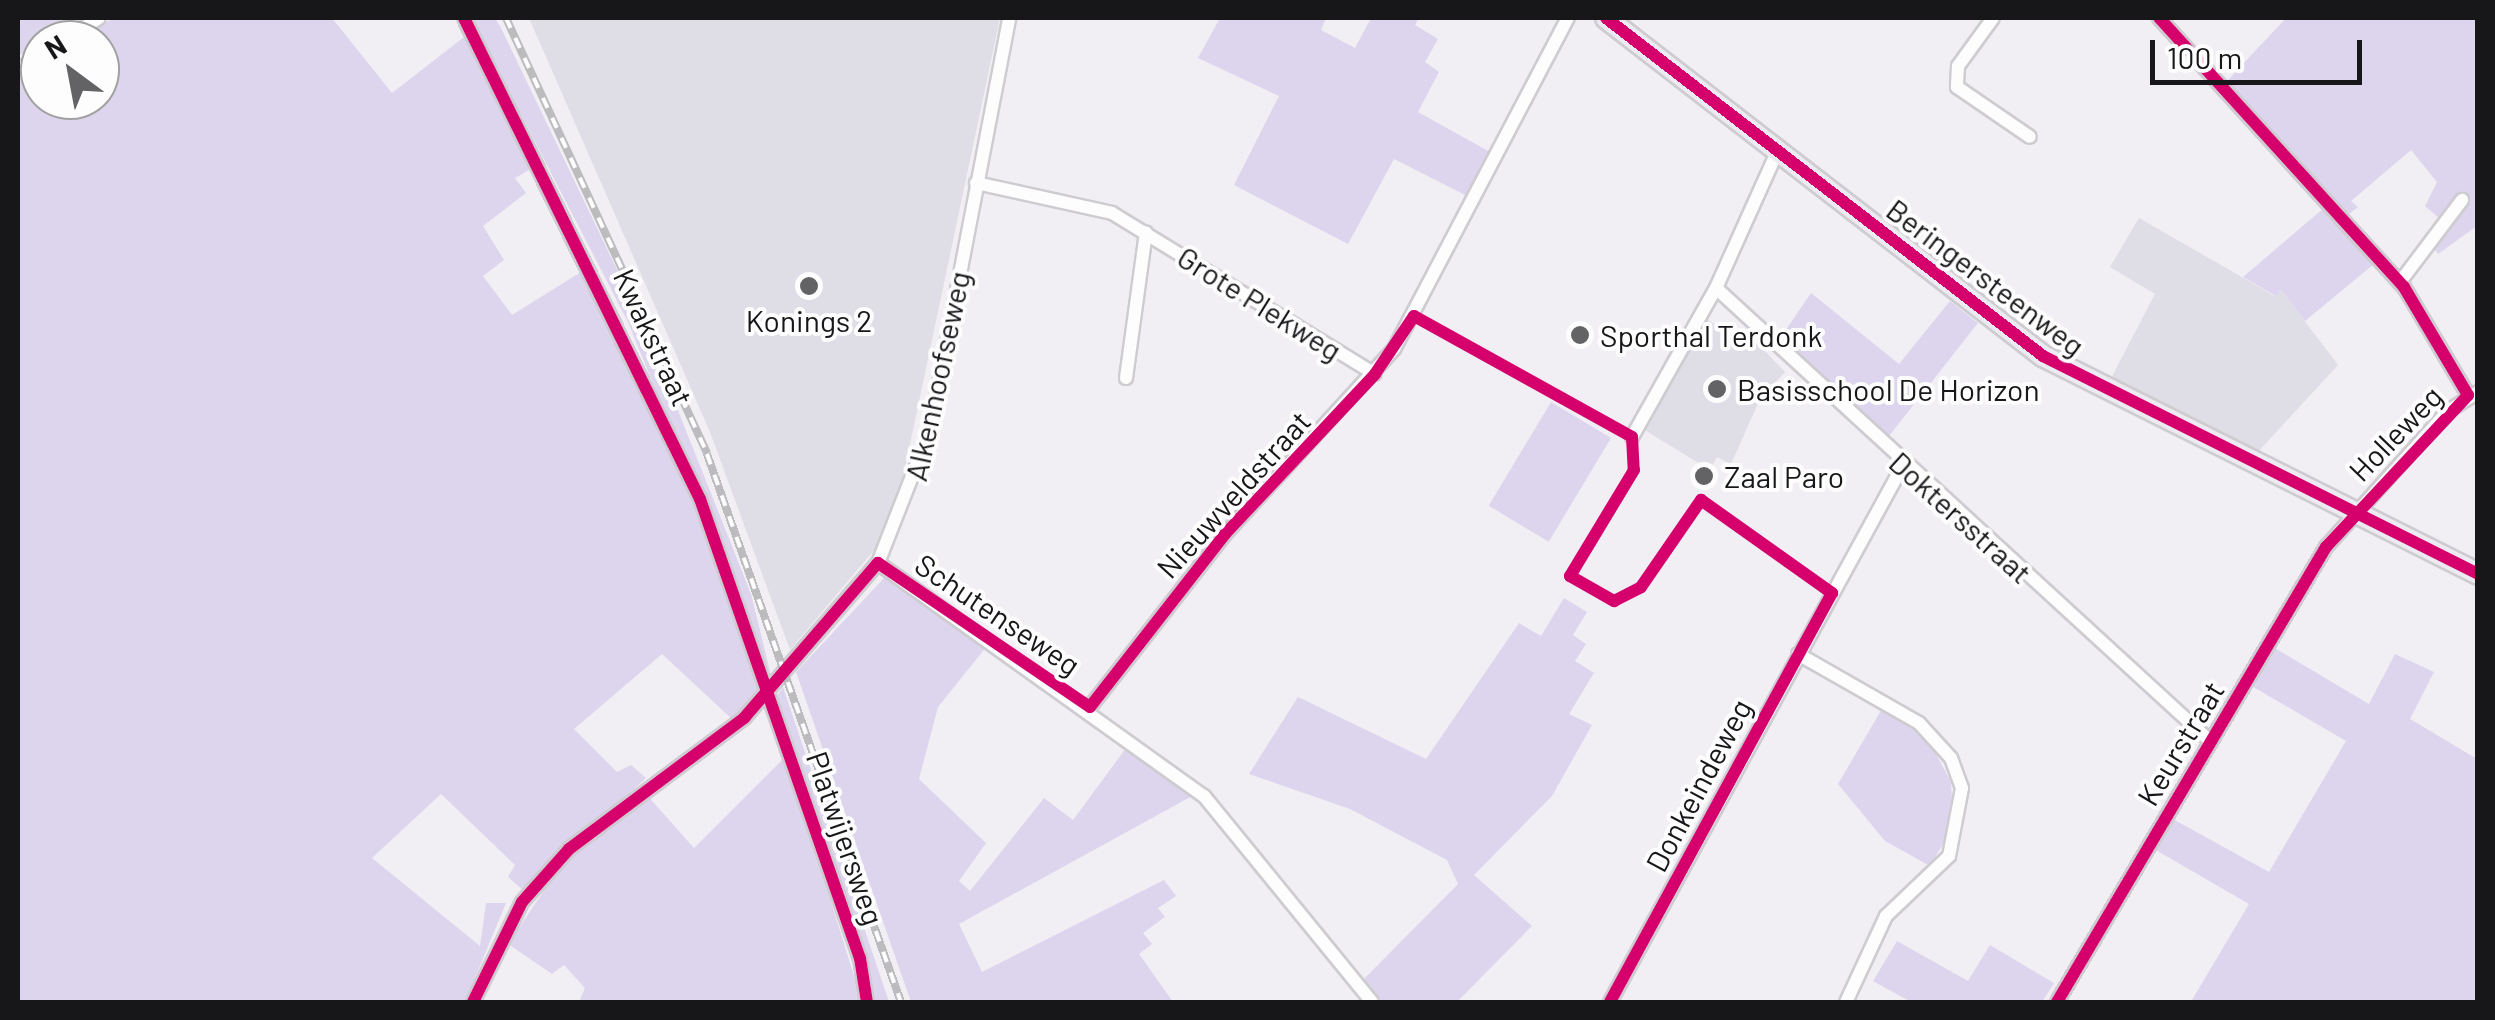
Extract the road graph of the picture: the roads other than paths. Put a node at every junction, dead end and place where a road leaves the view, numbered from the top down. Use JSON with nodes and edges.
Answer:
{"nodes":[{"id":1,"x":464,"y":18,"type":"edge"},
{"id":2,"x":1009,"y":18,"type":"edge"},
{"id":3,"x":1568,"y":18,"type":"edge"},
{"id":4,"x":1606,"y":18,"type":"edge"},
{"id":5,"x":1993,"y":18,"type":"edge"},
{"id":6,"x":2159,"y":18,"type":"edge"},
{"id":7,"x":2030,"y":137,"type":"dead end"},
{"id":8,"x":1778,"y":150,"type":"junction"},
{"id":9,"x":976,"y":182,"type":"junction"},
{"id":10,"x":2462,"y":200,"type":"dead end"},
{"id":11,"x":1146,"y":232,"type":"junction"},
{"id":12,"x":2400,"y":282,"type":"junction"},
{"id":13,"x":1716,"y":288,"type":"junction"},
{"id":14,"x":1375,"y":374,"type":"junction"},
{"id":15,"x":1126,"y":378,"type":"dead end"},
{"id":16,"x":2473,"y":394,"type":"edge"},
{"id":17,"x":1632,"y":437,"type":"dead end"},
{"id":18,"x":1903,"y":465,"type":"junction"},
{"id":19,"x":2352,"y":513,"type":"junction"},
{"id":20,"x":878,"y":563,"type":"junction"},
{"id":21,"x":2478,"y":574,"type":"edge"},
{"id":22,"x":1798,"y":654,"type":"junction"},
{"id":23,"x":770,"y":692,"type":"junction"},
{"id":24,"x":1090,"y":707,"type":"junction"},
{"id":25,"x":2210,"y":741,"type":"junction"},
{"id":26,"x":473,"y":1002,"type":"edge"},
{"id":27,"x":867,"y":1002,"type":"edge"},
{"id":28,"x":1372,"y":1002,"type":"edge"},
{"id":29,"x":1610,"y":1002,"type":"edge"},
{"id":30,"x":1846,"y":1002,"type":"edge"},
{"id":31,"x":2058,"y":1002,"type":"edge"}],
"edges":[{"from":1,"to":23,"type":"street","name":"Kwakstraat"},
{"from":2,"to":9,"type":"street","name":"Alkenhoofseweg"},
{"from":3,"to":14,"type":"street","name":"Nieuwveldstraat"},
{"from":4,"to":8,"type":"main road","name":"Beringersteenweg"},
{"from":5,"to":7,"type":"street"},
{"from":6,"to":12,"type":"street"},
{"from":8,"to":13,"type":"street"},
{"from":8,"to":19,"type":"main road","name":"Beringersteenweg"},
{"from":9,"to":11,"type":"street","name":"Grote Plekweg"},
{"from":9,"to":20,"type":"street","name":"Alkenhoofseweg"},
{"from":10,"to":12,"type":"street"},
{"from":11,"to":14,"type":"street","name":"Grote Plekweg"},
{"from":11,"to":15,"type":"street","name":"Grote Plekweg"},
{"from":12,"to":16,"type":"street"},
{"from":13,"to":17,"type":"street"},
{"from":13,"to":18,"type":"street","name":"Doktersstraat"},
{"from":14,"to":24,"type":"street","name":"Nieuwveldstraat"},
{"from":16,"to":19,"type":"street","name":"Holleweg"},
{"from":18,"to":22,"type":"street","name":"Donkeindeweg"},
{"from":18,"to":25,"type":"street","name":"Doktersstraat"},
{"from":19,"to":21,"type":"main road","name":"Beringersteenweg"},
{"from":19,"to":25,"type":"street","name":"Keurstraat"},
{"from":20,"to":23,"type":"street","name":"Alkenhoofseweg"},
{"from":20,"to":24,"type":"street","name":"Schutenseweg"},
{"from":22,"to":29,"type":"street","name":"Donkeindeweg"},
{"from":22,"to":30,"type":"street"},
{"from":23,"to":26,"type":"street","name":"Alkenhoofseweg"},
{"from":23,"to":27,"type":"street","name":"Platwijersweg"},
{"from":24,"to":28,"type":"street","name":"Schutenseweg"},
{"from":25,"to":31,"type":"street","name":"Keurstraat"}]}
